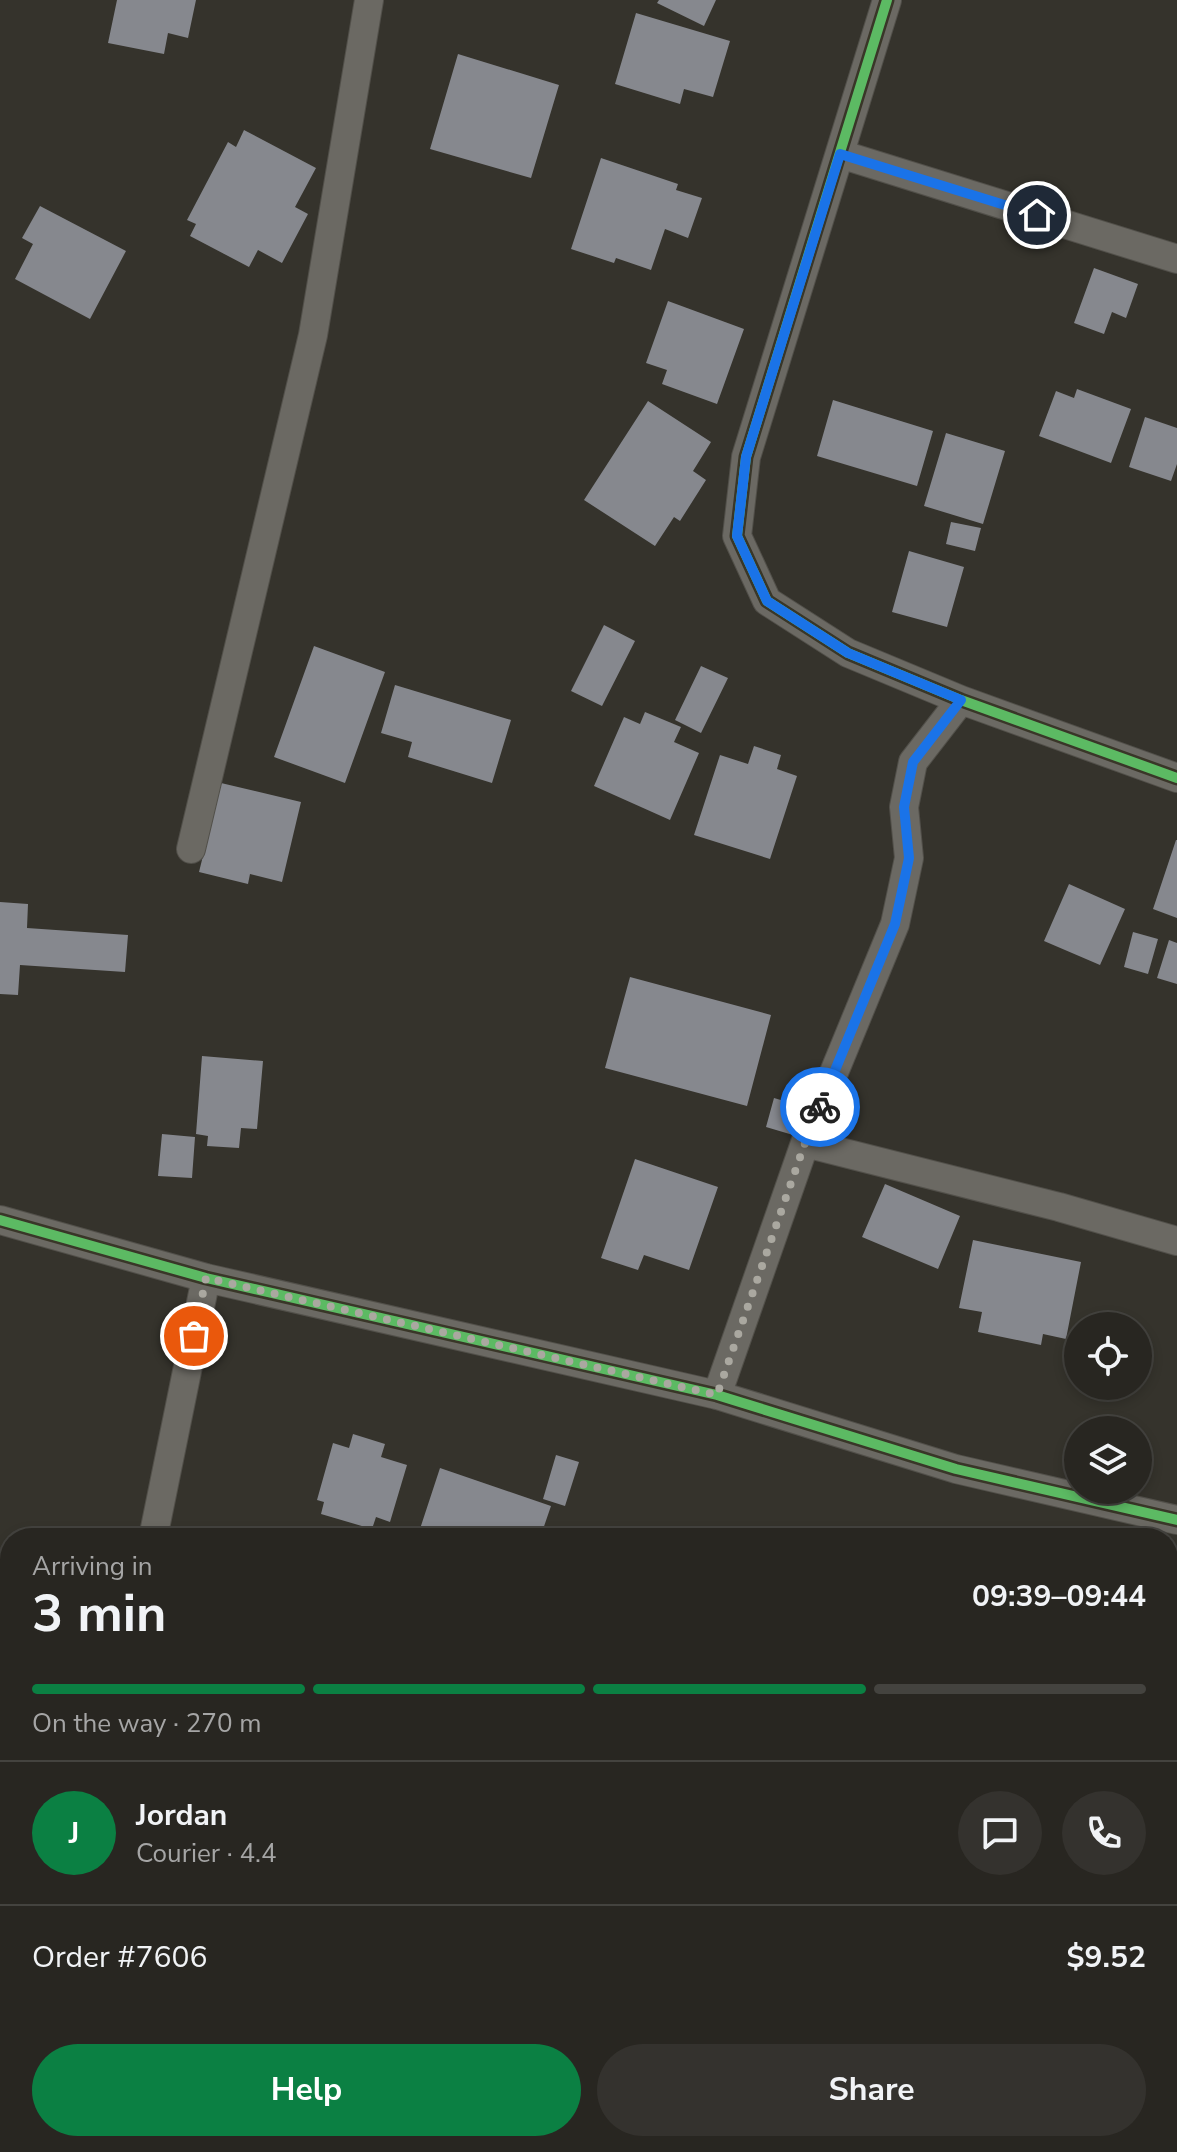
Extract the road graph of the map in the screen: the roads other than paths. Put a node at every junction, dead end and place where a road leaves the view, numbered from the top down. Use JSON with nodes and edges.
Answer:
{"nodes":[{"id":1,"x":369,"y":0,"type":"edge"},
{"id":2,"x":887,"y":0,"type":"edge"},
{"id":3,"x":840,"y":154,"type":"junction"},
{"id":4,"x":1177,"y":259,"type":"edge"},
{"id":5,"x":961,"y":700,"type":"junction"},
{"id":6,"x":1177,"y":778,"type":"edge"},
{"id":7,"x":191,"y":849,"type":"dead end"},
{"id":8,"x":805,"y":1143,"type":"junction"},
{"id":9,"x":0,"y":1220,"type":"edge"},
{"id":10,"x":1177,"y":1241,"type":"edge"},
{"id":11,"x":206,"y":1278,"type":"junction"},
{"id":12,"x":717,"y":1395,"type":"junction"},
{"id":13,"x":1177,"y":1520,"type":"edge"},
{"id":14,"x":155,"y":1528,"type":"edge"}],
"edges":[{"from":1,"to":7,"type":"street"},
{"from":2,"to":3,"type":"street"},
{"from":3,"to":4,"type":"street"},
{"from":3,"to":5,"type":"street"},
{"from":5,"to":6,"type":"street"},
{"from":5,"to":8,"type":"street"},
{"from":8,"to":10,"type":"street"},
{"from":8,"to":12,"type":"street"},
{"from":9,"to":11,"type":"street"},
{"from":11,"to":12,"type":"street"},
{"from":11,"to":14,"type":"street"},
{"from":12,"to":13,"type":"street"}]}
